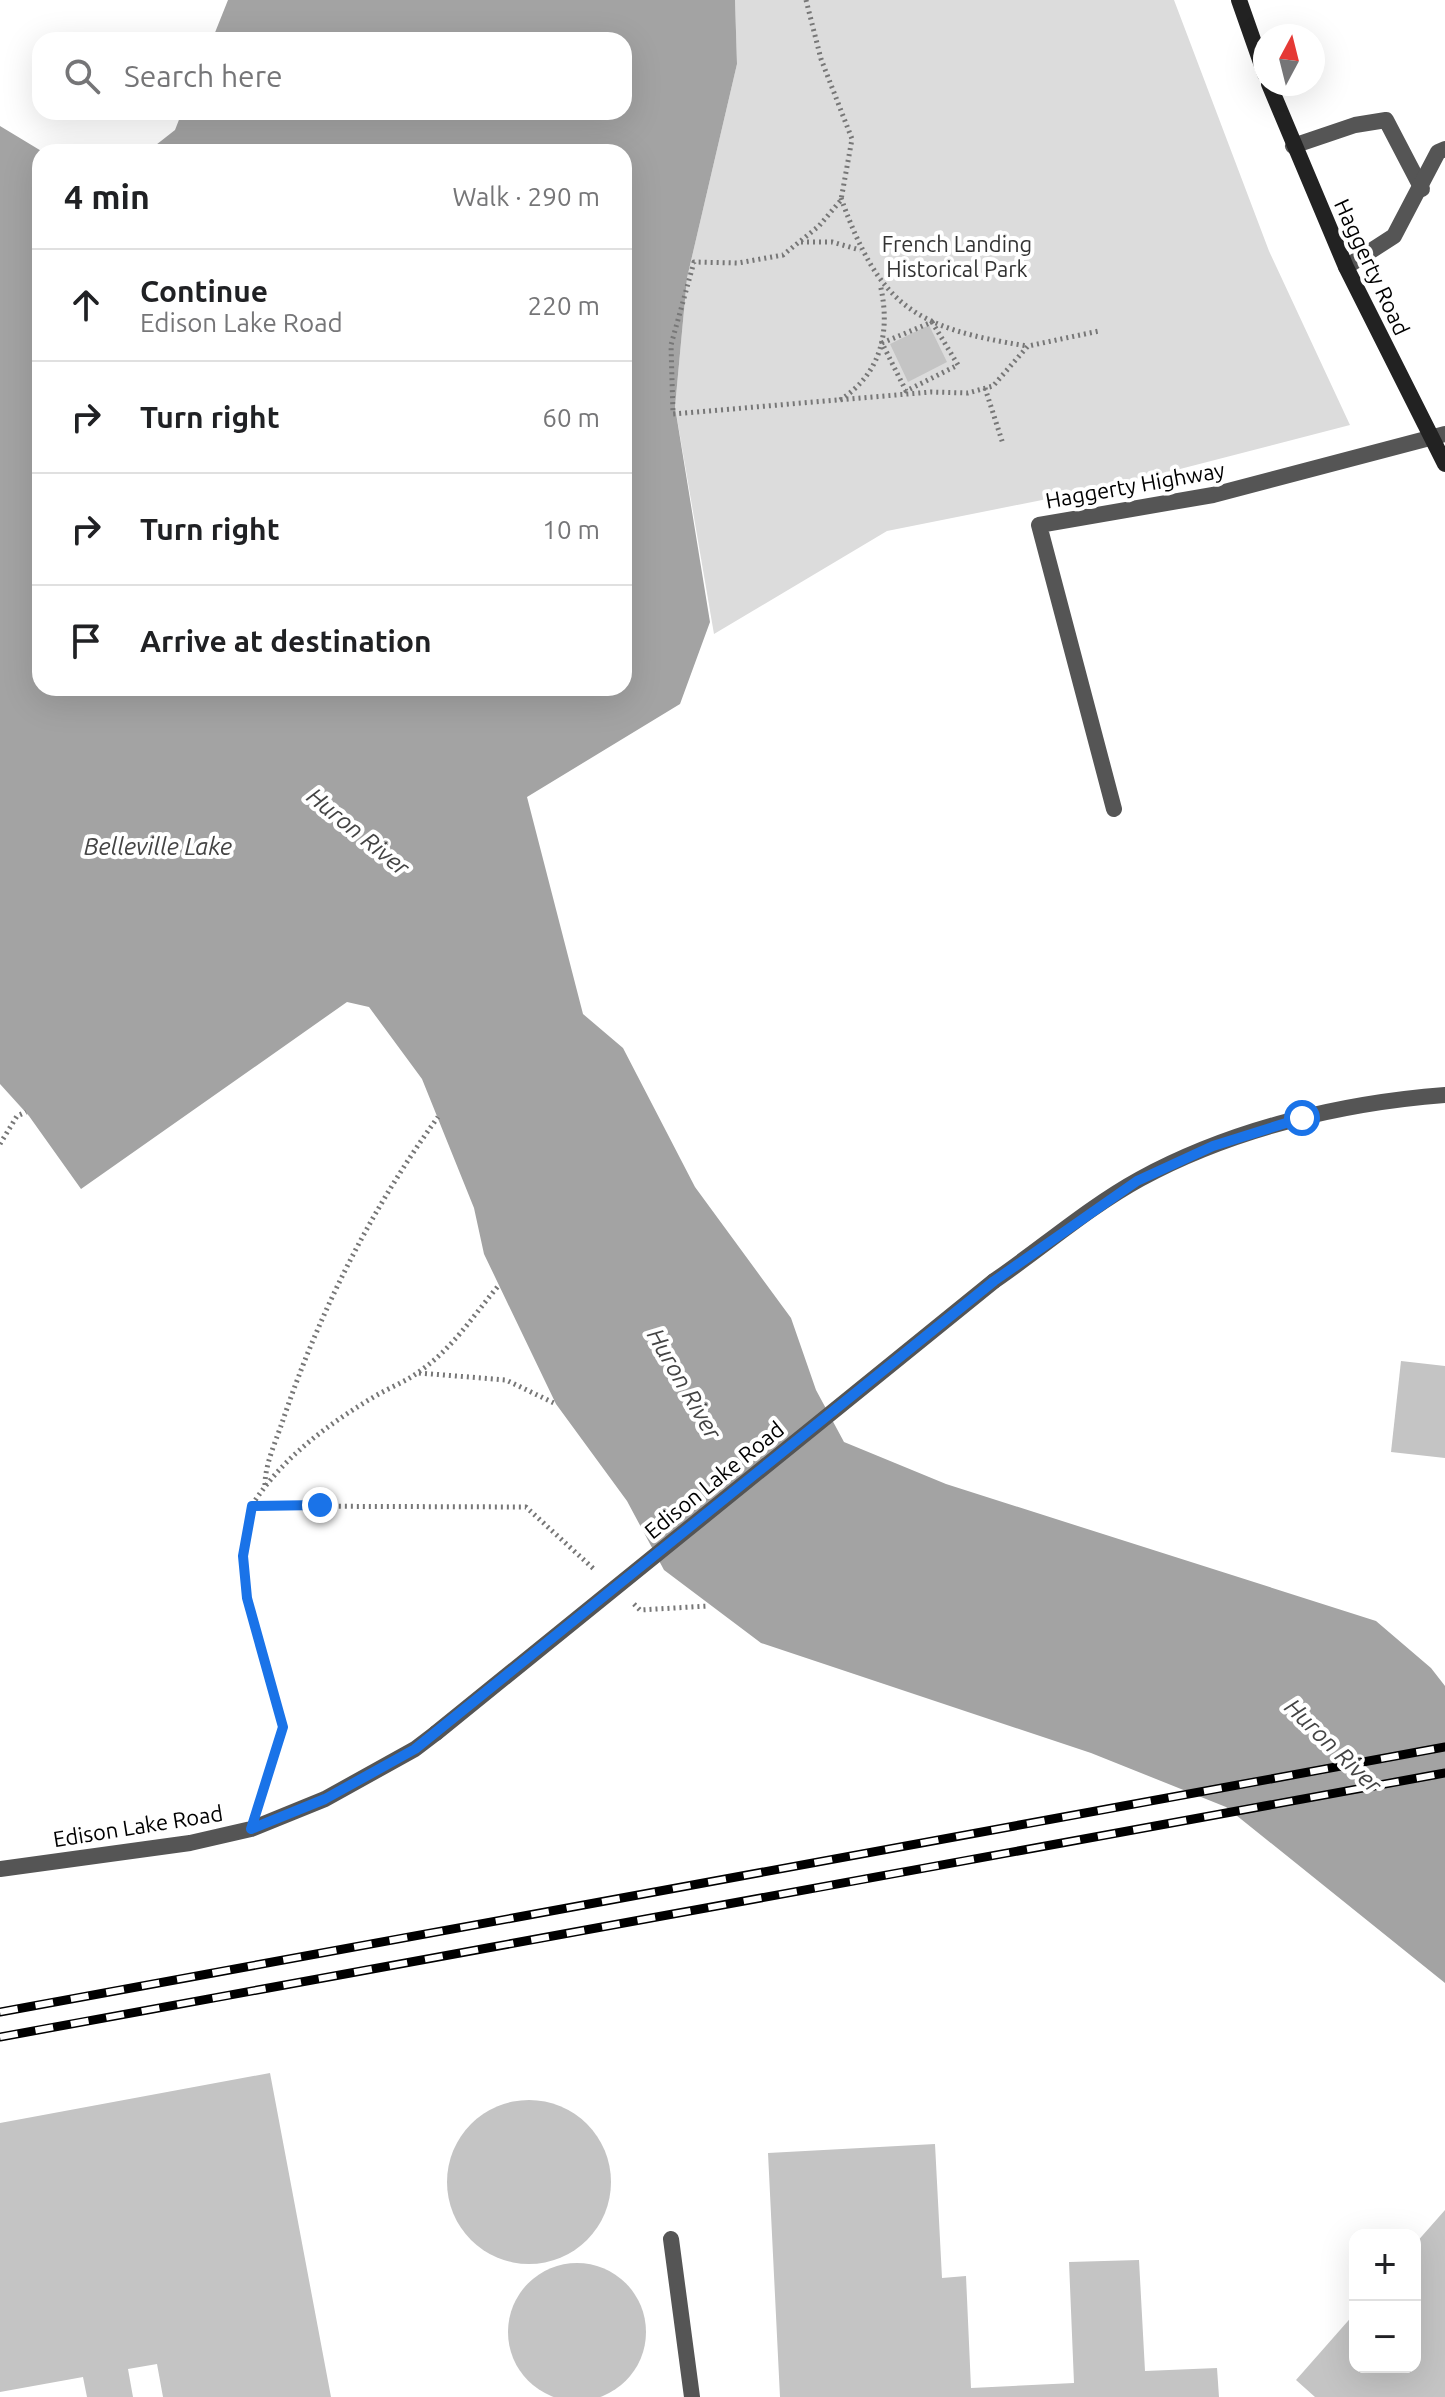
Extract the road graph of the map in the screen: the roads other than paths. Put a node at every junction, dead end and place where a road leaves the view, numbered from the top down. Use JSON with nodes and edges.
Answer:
{"nodes":[{"id":1,"x":1239,"y":0,"type":"edge"},
{"id":2,"x":1253,"y":40,"type":"edge"},
{"id":3,"x":1274,"y":96,"type":"edge"},
{"id":4,"x":1293,"y":146,"type":"junction"},
{"id":5,"x":1445,"y":149,"type":"edge"},
{"id":6,"x":1422,"y":189,"type":"junction"},
{"id":7,"x":1346,"y":267,"type":"junction"},
{"id":8,"x":1437,"y":436,"type":"edge"},
{"id":9,"x":1445,"y":464,"type":"edge"},
{"id":10,"x":1114,"y":809,"type":"dead end"},
{"id":11,"x":1445,"y":1095,"type":"edge"},
{"id":12,"x":0,"y":1869,"type":"edge"},
{"id":13,"x":671,"y":2239,"type":"dead end"},
{"id":14,"x":692,"y":2397,"type":"edge"}],
"edges":[{"from":1,"to":2,"type":"main road"},
{"from":3,"to":4,"type":"main road","name":"Haggerty Road"},
{"from":4,"to":6,"type":"street"},
{"from":4,"to":7,"type":"main road","name":"Haggerty Road"},
{"from":5,"to":6,"type":"street"},
{"from":6,"to":7,"type":"street"},
{"from":7,"to":8,"type":"main road","name":"Haggerty Road"},
{"from":8,"to":9,"type":"main road","name":"Haggerty Road"},
{"from":8,"to":10,"type":"street","name":"Haggerty Highway"},
{"from":11,"to":12,"type":"street","name":"Edison Lake Road","bridge":true},
{"from":13,"to":14,"type":"street"}]}
